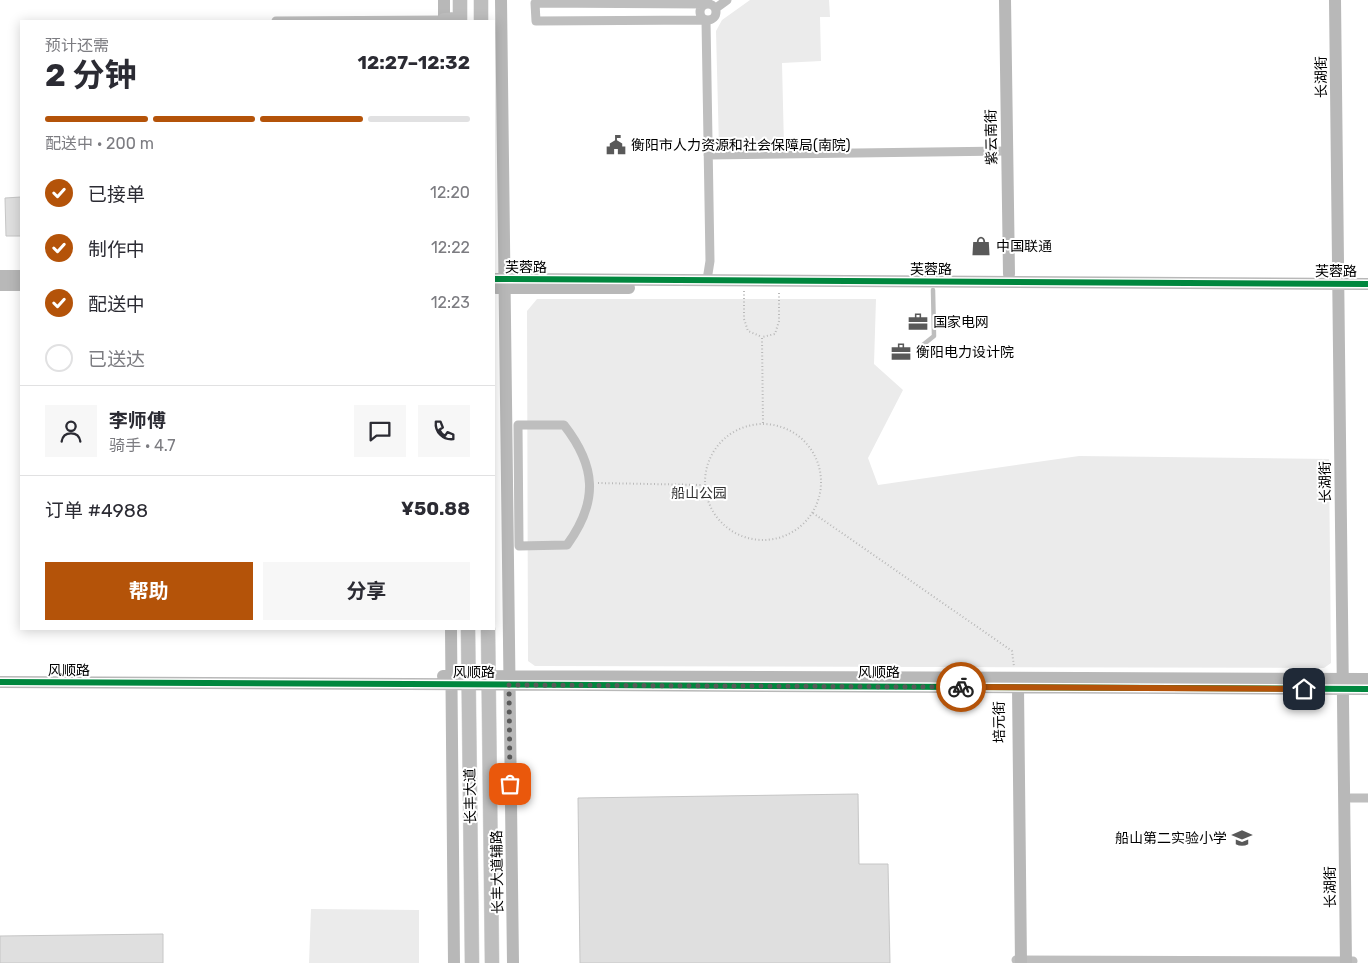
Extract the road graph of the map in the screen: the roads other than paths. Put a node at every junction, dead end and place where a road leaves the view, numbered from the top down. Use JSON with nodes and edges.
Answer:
{"nodes":[{"id":1,"x":444,"y":0,"type":"edge"},
{"id":2,"x":460,"y":0,"type":"edge"},
{"id":3,"x":481,"y":0,"type":"edge"},
{"id":4,"x":501,"y":0,"type":"edge"},
{"id":5,"x":727,"y":0,"type":"edge"},
{"id":6,"x":1005,"y":0,"type":"edge"},
{"id":7,"x":1335,"y":0,"type":"edge"},
{"id":8,"x":1342,"y":0,"type":"edge"},
{"id":9,"x":706,"y":4,"type":"junction"},
{"id":10,"x":716,"y":8,"type":"junction"},
{"id":11,"x":444,"y":20,"type":"edge"},
{"id":12,"x":460,"y":20,"type":"edge"},
{"id":13,"x":481,"y":20,"type":"edge"},
{"id":14,"x":706,"y":20,"type":"junction"},
{"id":15,"x":1006,"y":151,"type":"junction"},
{"id":16,"x":708,"y":155,"type":"junction"},
{"id":17,"x":1009,"y":274,"type":"dead end"},
{"id":18,"x":0,"y":276,"type":"edge"},
{"id":19,"x":20,"y":276,"type":"edge"},
{"id":20,"x":710,"y":280,"type":"junction"},
{"id":21,"x":499,"y":283,"type":"edge"},
{"id":22,"x":1368,"y":284,"type":"edge"},
{"id":23,"x":0,"y":285,"type":"edge"},
{"id":24,"x":20,"y":285,"type":"edge"},
{"id":25,"x":1342,"y":288,"type":"junction"},
{"id":26,"x":933,"y":290,"type":"junction"},
{"id":27,"x":1368,"y":292,"type":"edge"},
{"id":28,"x":919,"y":348,"type":"dead end"},
{"id":29,"x":588,"y":482,"type":"joint"},
{"id":30,"x":451,"y":630,"type":"edge"},
{"id":31,"x":468,"y":630,"type":"edge"},
{"id":32,"x":488,"y":630,"type":"edge"},
{"id":33,"x":0,"y":674,"type":"edge"},
{"id":34,"x":1368,"y":679,"type":"edge"},
{"id":35,"x":451,"y":680,"type":"junction"},
{"id":36,"x":469,"y":680,"type":"junction"},
{"id":37,"x":489,"y":680,"type":"junction"},
{"id":38,"x":509,"y":680,"type":"junction"},
{"id":39,"x":0,"y":682,"type":"edge"},
{"id":40,"x":1015,"y":684,"type":"junction"},
{"id":41,"x":1346,"y":684,"type":"junction"},
{"id":42,"x":1368,"y":689,"type":"edge"},
{"id":43,"x":1351,"y":798,"type":"junction"},
{"id":44,"x":1368,"y":798,"type":"edge"},
{"id":45,"x":1018,"y":961,"type":"edge"},
{"id":46,"x":1349,"y":962,"type":"edge"},
{"id":47,"x":454,"y":963,"type":"edge"},
{"id":48,"x":472,"y":963,"type":"edge"},
{"id":49,"x":492,"y":963,"type":"edge"},
{"id":50,"x":513,"y":963,"type":"edge"}],
"edges":[{"from":1,"to":11,"type":"street"},
{"from":2,"to":12,"type":"main road"},
{"from":3,"to":13,"type":"main road"},
{"from":4,"to":21,"type":"street","name":"长丰大道辅路"},
{"from":5,"to":10,"type":"street"},
{"from":6,"to":15,"type":"street","name":"紫云南街"},
{"from":7,"to":25,"type":"street","name":"长湖街"},
{"from":8,"to":25,"type":"street","name":"长湖街"},
{"from":9,"to":10,"type":"street"},
{"from":9,"to":14,"type":"street"},
{"from":9,"to":14,"type":"street"},
{"from":10,"to":14,"type":"street"},
{"from":11,"to":12,"type":"main road"},
{"from":14,"to":16,"type":"street"},
{"from":15,"to":16,"type":"street"},
{"from":15,"to":17,"type":"street","name":"紫云南街"},
{"from":16,"to":20,"type":"street"},
{"from":18,"to":19,"type":"street"},
{"from":20,"to":21,"type":"street","name":"芙蓉路"},
{"from":20,"to":25,"type":"street","name":"芙蓉路"},
{"from":21,"to":26,"type":"street","name":"芙蓉路"},
{"from":21,"to":38,"type":"street","name":"长丰大道辅路"},
{"from":22,"to":25,"type":"street","name":"芙蓉路"},
{"from":23,"to":24,"type":"street"},
{"from":25,"to":26,"type":"street","name":"芙蓉路"},
{"from":25,"to":27,"type":"street","name":"芙蓉路"},
{"from":25,"to":41,"type":"street","name":"长湖街"},
{"from":26,"to":28,"type":"lane"},
{"from":29,"to":29,"type":"street"},
{"from":30,"to":35,"type":"street"},
{"from":31,"to":36,"type":"main road","name":"长丰大道"},
{"from":32,"to":37,"type":"main road","name":"长丰大道"},
{"from":33,"to":35,"type":"street","name":"风顺路"},
{"from":34,"to":41,"type":"street","name":"风顺路"},
{"from":35,"to":36,"type":"street","name":"风顺路"},
{"from":35,"to":39,"type":"street","name":"风顺路"},
{"from":35,"to":47,"type":"street"},
{"from":36,"to":37,"type":"street","name":"风顺路"},
{"from":36,"to":48,"type":"main road","name":"长丰大道"},
{"from":37,"to":38,"type":"street","name":"风顺路"},
{"from":37,"to":49,"type":"main road","name":"长丰大道"},
{"from":38,"to":40,"type":"street","name":"风顺路"},
{"from":38,"to":50,"type":"street","name":"长丰大道辅路"},
{"from":40,"to":41,"type":"street","name":"风顺路"},
{"from":40,"to":45,"type":"street","name":"培元街"},
{"from":41,"to":42,"type":"street","name":"风顺路"},
{"from":41,"to":43,"type":"street","name":"长湖街"},
{"from":41,"to":46,"type":"street","name":"长湖街"},
{"from":43,"to":44,"type":"street"},
{"from":43,"to":46,"type":"street","name":"长湖街"},
{"from":45,"to":46,"type":"street"}]}
